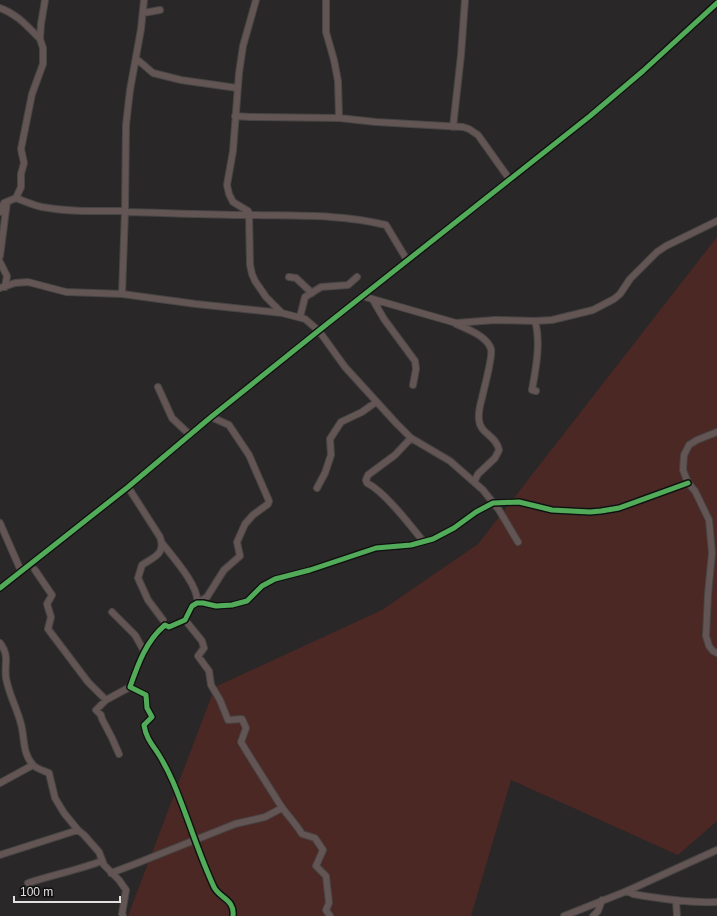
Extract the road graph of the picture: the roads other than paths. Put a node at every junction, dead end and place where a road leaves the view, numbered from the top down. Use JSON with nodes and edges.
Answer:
{"nodes":[{"id":1,"x":45,"y":0,"type":"edge"},
{"id":2,"x":144,"y":0,"type":"edge"},
{"id":3,"x":256,"y":0,"type":"edge"},
{"id":4,"x":326,"y":0,"type":"edge"},
{"id":5,"x":465,"y":0,"type":"edge"},
{"id":6,"x":717,"y":4,"type":"edge"},
{"id":7,"x":0,"y":8,"type":"edge"},
{"id":8,"x":160,"y":10,"type":"dead end"},
{"id":9,"x":143,"y":13,"type":"junction"},
{"id":10,"x":40,"y":39,"type":"junction"},
{"id":11,"x":139,"y":61,"type":"dead end"},
{"id":12,"x":237,"y":88,"type":"junction"},
{"id":13,"x":235,"y":116,"type":"junction"},
{"id":14,"x":339,"y":118,"type":"junction"},
{"id":15,"x":452,"y":127,"type":"junction"},
{"id":16,"x":510,"y":180,"type":"junction"},
{"id":17,"x":16,"y":198,"type":"junction"},
{"id":18,"x":7,"y":202,"type":"junction"},
{"id":19,"x":0,"y":212,"type":"edge"},
{"id":20,"x":127,"y":212,"type":"junction"},
{"id":21,"x":250,"y":215,"type":"junction"},
{"id":22,"x":717,"y":221,"type":"edge"},
{"id":23,"x":0,"y":256,"type":"edge"},
{"id":24,"x":407,"y":260,"type":"junction"},
{"id":25,"x":0,"y":262,"type":"edge"},
{"id":26,"x":289,"y":277,"type":"dead end"},
{"id":27,"x":357,"y":277,"type":"dead end"},
{"id":28,"x":3,"y":288,"type":"edge"},
{"id":29,"x":312,"y":293,"type":"junction"},
{"id":30,"x":122,"y":294,"type":"junction"},
{"id":31,"x":362,"y":296,"type":"junction"},
{"id":32,"x":373,"y":300,"type":"junction"},
{"id":33,"x":282,"y":313,"type":"junction"},
{"id":34,"x":300,"y":317,"type":"junction"},
{"id":35,"x":535,"y":321,"type":"junction"},
{"id":36,"x":456,"y":323,"type":"junction"},
{"id":37,"x":319,"y":331,"type":"junction"},
{"id":38,"x":413,"y":385,"type":"dead end"},
{"id":39,"x":158,"y":387,"type":"dead end"},
{"id":40,"x":536,"y":391,"type":"dead end"},
{"id":41,"x":376,"y":402,"type":"junction"},
{"id":42,"x":211,"y":417,"type":"junction"},
{"id":43,"x":717,"y":432,"type":"edge"},
{"id":44,"x":190,"y":435,"type":"junction"},
{"id":45,"x":411,"y":438,"type":"junction"},
{"id":46,"x":474,"y":482,"type":"junction"},
{"id":47,"x":688,"y":483,"type":"junction"},
{"id":48,"x":128,"y":487,"type":"junction"},
{"id":49,"x":317,"y":488,"type":"dead end"},
{"id":50,"x":493,"y":503,"type":"junction"},
{"id":51,"x":0,"y":523,"type":"edge"},
{"id":52,"x":423,"y":542,"type":"junction"},
{"id":53,"x":518,"y":542,"type":"dead end"},
{"id":54,"x":162,"y":544,"type":"junction"},
{"id":55,"x":36,"y":570,"type":"dead end"},
{"id":56,"x":21,"y":571,"type":"junction"},
{"id":57,"x":0,"y":588,"type":"edge"},
{"id":58,"x":198,"y":603,"type":"junction"},
{"id":59,"x":112,"y":612,"type":"dead end"},
{"id":60,"x":163,"y":620,"type":"dead end"},
{"id":61,"x":185,"y":620,"type":"junction"},
{"id":62,"x":0,"y":643,"type":"edge"},
{"id":63,"x":144,"y":651,"type":"junction"},
{"id":64,"x":717,"y":653,"type":"edge"},
{"id":65,"x":130,"y":687,"type":"junction"},
{"id":66,"x":106,"y":700,"type":"junction"},
{"id":67,"x":119,"y":754,"type":"dead end"},
{"id":68,"x":33,"y":765,"type":"junction"},
{"id":69,"x":0,"y":783,"type":"edge"},
{"id":70,"x":282,"y":808,"type":"junction"},
{"id":71,"x":78,"y":830,"type":"junction"},
{"id":72,"x":194,"y":841,"type":"junction"},
{"id":73,"x":717,"y":850,"type":"edge"},
{"id":74,"x":0,"y":854,"type":"edge"},
{"id":75,"x":102,"y":861,"type":"junction"},
{"id":76,"x":111,"y":872,"type":"junction"},
{"id":77,"x":28,"y":883,"type":"dead end"},
{"id":78,"x":627,"y":891,"type":"junction"},
{"id":79,"x":602,"y":900,"type":"junction"},
{"id":80,"x":676,"y":901,"type":"junction"},
{"id":81,"x":717,"y":902,"type":"edge"},
{"id":82,"x":122,"y":916,"type":"edge"},
{"id":83,"x":233,"y":916,"type":"edge"},
{"id":84,"x":330,"y":916,"type":"edge"},
{"id":85,"x":564,"y":916,"type":"edge"},
{"id":86,"x":593,"y":916,"type":"edge"},
{"id":87,"x":677,"y":916,"type":"edge"}],
"edges":[{"from":1,"to":10,"type":"street"},
{"from":2,"to":9,"type":"street"},
{"from":3,"to":12,"type":"street"},
{"from":4,"to":14,"type":"street"},
{"from":5,"to":15,"type":"street"},
{"from":6,"to":16,"type":"street"},
{"from":7,"to":10,"type":"street"},
{"from":8,"to":9,"type":"street"},
{"from":9,"to":20,"type":"street"},
{"from":10,"to":17,"type":"street"},
{"from":11,"to":12,"type":"street"},
{"from":12,"to":13,"type":"street"},
{"from":13,"to":14,"type":"street"},
{"from":13,"to":21,"type":"street"},
{"from":14,"to":15,"type":"street"},
{"from":15,"to":16,"type":"street"},
{"from":16,"to":24,"type":"street"},
{"from":17,"to":18,"type":"street"},
{"from":17,"to":20,"type":"street"},
{"from":18,"to":19,"type":"street"},
{"from":18,"to":23,"type":"street"},
{"from":20,"to":21,"type":"street"},
{"from":20,"to":30,"type":"street"},
{"from":21,"to":24,"type":"street"},
{"from":21,"to":33,"type":"street"},
{"from":22,"to":35,"type":"street"},
{"from":24,"to":31,"type":"street"},
{"from":25,"to":28,"type":"street"},
{"from":26,"to":29,"type":"street"},
{"from":27,"to":29,"type":"street"},
{"from":28,"to":30,"type":"street"},
{"from":29,"to":34,"type":"street"},
{"from":30,"to":33,"type":"street"},
{"from":31,"to":32,"type":"street"},
{"from":31,"to":37,"type":"street"},
{"from":32,"to":36,"type":"street"},
{"from":32,"to":38,"type":"street"},
{"from":33,"to":34,"type":"street"},
{"from":34,"to":37,"type":"street"},
{"from":35,"to":36,"type":"street"},
{"from":35,"to":40,"type":"street"},
{"from":36,"to":46,"type":"street"},
{"from":37,"to":41,"type":"street"},
{"from":37,"to":42,"type":"street"},
{"from":39,"to":44,"type":"street"},
{"from":41,"to":45,"type":"street"},
{"from":41,"to":49,"type":"street"},
{"from":42,"to":44,"type":"street"},
{"from":42,"to":58,"type":"street"},
{"from":43,"to":47,"type":"street"},
{"from":44,"to":48,"type":"street"},
{"from":45,"to":46,"type":"street"},
{"from":45,"to":52,"type":"street"},
{"from":46,"to":50,"type":"street"},
{"from":47,"to":50,"type":"street"},
{"from":47,"to":64,"type":"street"},
{"from":48,"to":54,"type":"street"},
{"from":48,"to":56,"type":"street"},
{"from":50,"to":52,"type":"street"},
{"from":50,"to":53,"type":"street"},
{"from":51,"to":56,"type":"street"},
{"from":52,"to":58,"type":"street"},
{"from":54,"to":58,"type":"street"},
{"from":54,"to":60,"type":"street"},
{"from":55,"to":66,"type":"street"},
{"from":56,"to":57,"type":"street"},
{"from":58,"to":61,"type":"street"},
{"from":59,"to":63,"type":"street"},
{"from":61,"to":63,"type":"street"},
{"from":61,"to":70,"type":"street"},
{"from":62,"to":68,"type":"street"},
{"from":63,"to":65,"type":"street"},
{"from":65,"to":66,"type":"street"},
{"from":65,"to":72,"type":"street"},
{"from":66,"to":67,"type":"street"},
{"from":68,"to":69,"type":"street"},
{"from":68,"to":71,"type":"street"},
{"from":70,"to":72,"type":"street"},
{"from":70,"to":84,"type":"street"},
{"from":71,"to":74,"type":"street"},
{"from":71,"to":75,"type":"street"},
{"from":72,"to":76,"type":"street"},
{"from":72,"to":83,"type":"street"},
{"from":73,"to":78,"type":"street"},
{"from":75,"to":76,"type":"street"},
{"from":75,"to":77,"type":"street"},
{"from":76,"to":82,"type":"street"},
{"from":78,"to":79,"type":"street"},
{"from":78,"to":80,"type":"street"},
{"from":79,"to":85,"type":"street"},
{"from":79,"to":86,"type":"street"},
{"from":80,"to":81,"type":"street"},
{"from":80,"to":87,"type":"street"}]}
